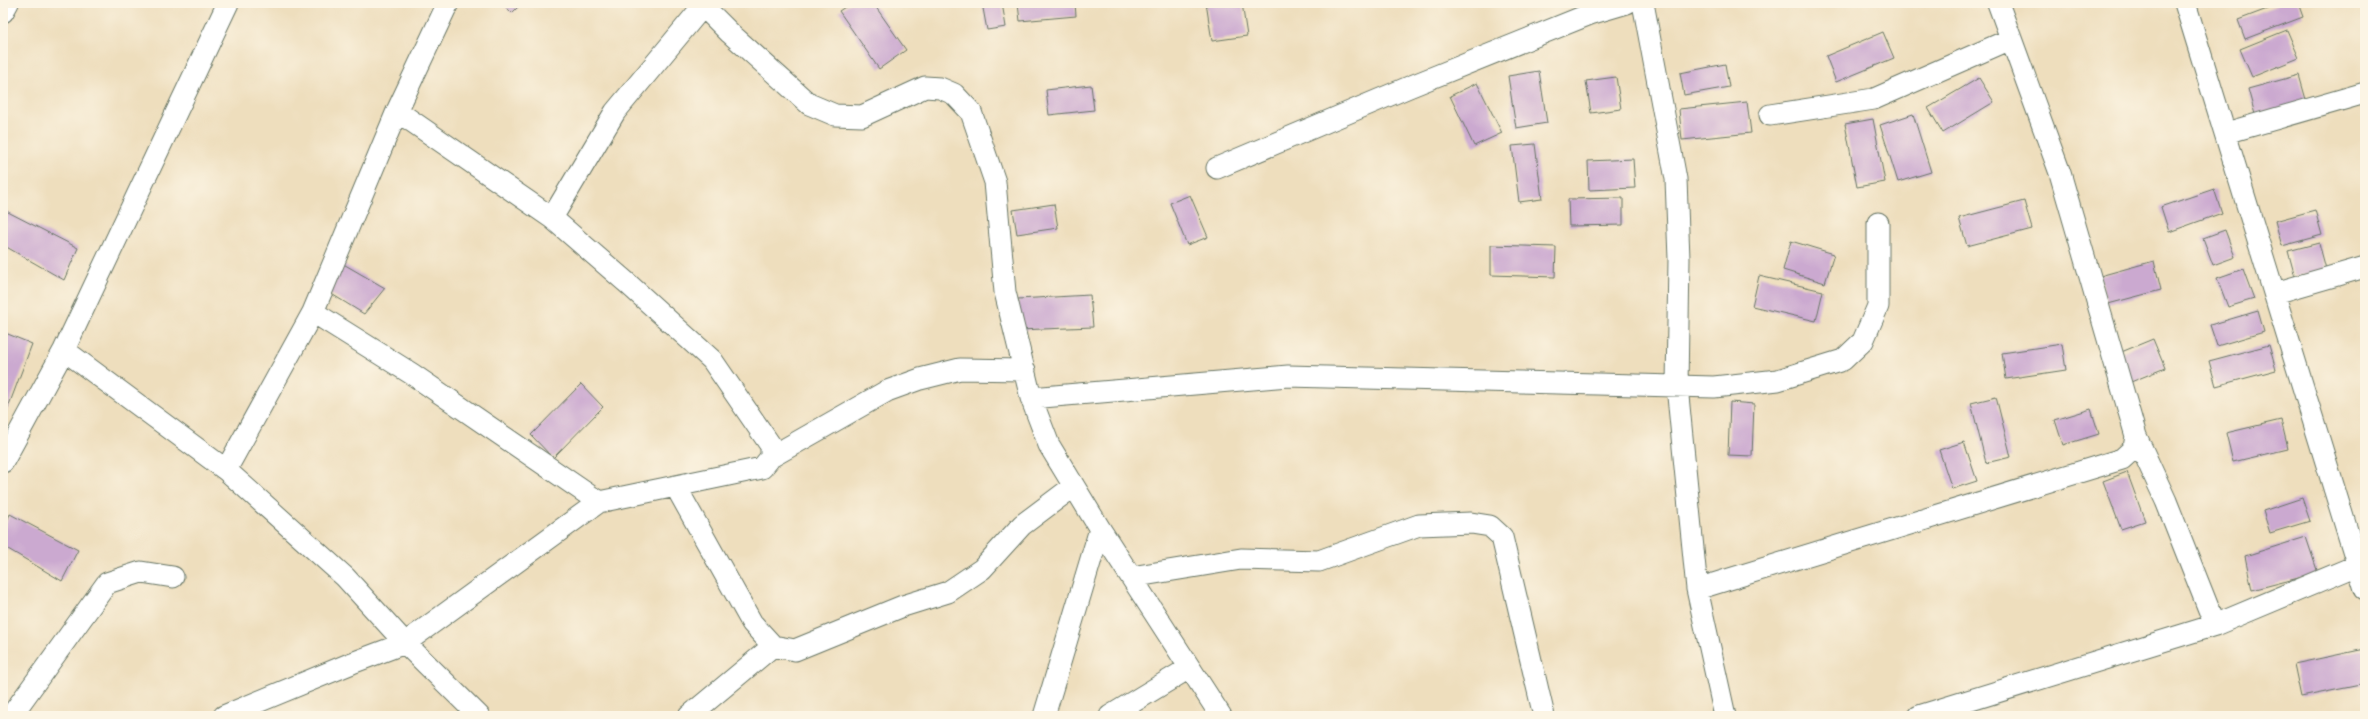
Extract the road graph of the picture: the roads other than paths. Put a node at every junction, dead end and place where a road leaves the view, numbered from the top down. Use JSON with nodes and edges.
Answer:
{"nodes":[{"id":1,"x":8,"y":3,"type":"edge"},
{"id":2,"x":228,"y":3,"type":"edge"},
{"id":3,"x":448,"y":3,"type":"edge"},
{"id":4,"x":1627,"y":3,"type":"edge"},
{"id":5,"x":1643,"y":3,"type":"edge"},
{"id":6,"x":1998,"y":3,"type":"edge"},
{"id":7,"x":2185,"y":3,"type":"edge"},
{"id":8,"x":702,"y":4,"type":"edge"},
{"id":9,"x":3,"y":12,"type":"edge"},
{"id":10,"x":2011,"y":39,"type":"junction"},
{"id":11,"x":2365,"y":93,"type":"edge"},
{"id":12,"x":397,"y":111,"type":"junction"},
{"id":13,"x":1770,"y":115,"type":"dead end"},
{"id":14,"x":2226,"y":133,"type":"junction"},
{"id":15,"x":1217,"y":168,"type":"dead end"},
{"id":16,"x":552,"y":218,"type":"junction"},
{"id":17,"x":1878,"y":223,"type":"dead end"},
{"id":18,"x":2365,"y":267,"type":"edge"},
{"id":19,"x":2275,"y":293,"type":"junction"},
{"id":20,"x":313,"y":312,"type":"junction"},
{"id":21,"x":64,"y":350,"type":"junction"},
{"id":22,"x":1024,"y":370,"type":"junction"},
{"id":23,"x":1677,"y":386,"type":"junction"},
{"id":24,"x":1031,"y":398,"type":"junction"},
{"id":25,"x":2136,"y":436,"type":"junction"},
{"id":26,"x":9,"y":437,"type":"edge"},
{"id":27,"x":771,"y":457,"type":"junction"},
{"id":28,"x":3,"y":462,"type":"edge"},
{"id":29,"x":226,"y":470,"type":"junction"},
{"id":30,"x":1074,"y":486,"type":"junction"},
{"id":31,"x":676,"y":487,"type":"junction"},
{"id":32,"x":598,"y":502,"type":"junction"},
{"id":33,"x":1100,"y":529,"type":"junction"},
{"id":34,"x":2358,"y":565,"type":"junction"},
{"id":35,"x":173,"y":577,"type":"dead end"},
{"id":36,"x":1131,"y":577,"type":"junction"},
{"id":37,"x":1697,"y":589,"type":"junction"},
{"id":38,"x":2365,"y":589,"type":"edge"},
{"id":39,"x":2215,"y":625,"type":"junction"},
{"id":40,"x":405,"y":643,"type":"junction"},
{"id":41,"x":773,"y":646,"type":"junction"},
{"id":42,"x":1190,"y":668,"type":"junction"},
{"id":43,"x":11,"y":716,"type":"edge"},
{"id":44,"x":224,"y":716,"type":"edge"},
{"id":45,"x":479,"y":716,"type":"edge"},
{"id":46,"x":688,"y":716,"type":"edge"},
{"id":47,"x":1044,"y":716,"type":"edge"},
{"id":48,"x":1110,"y":716,"type":"edge"},
{"id":49,"x":1221,"y":716,"type":"edge"},
{"id":50,"x":1544,"y":716,"type":"edge"},
{"id":51,"x":1725,"y":716,"type":"edge"},
{"id":52,"x":1919,"y":716,"type":"edge"}],
"edges":[{"from":1,"to":9,"type":"street"},
{"from":2,"to":21,"type":"street"},
{"from":3,"to":12,"type":"street"},
{"from":4,"to":15,"type":"street"},
{"from":5,"to":23,"type":"street"},
{"from":6,"to":10,"type":"street"},
{"from":7,"to":14,"type":"street"},
{"from":8,"to":16,"type":"street"},
{"from":8,"to":22,"type":"street"},
{"from":10,"to":13,"type":"street"},
{"from":10,"to":25,"type":"street"},
{"from":11,"to":14,"type":"street"},
{"from":12,"to":16,"type":"street"},
{"from":12,"to":20,"type":"street"},
{"from":14,"to":19,"type":"street"},
{"from":16,"to":27,"type":"street"},
{"from":17,"to":23,"type":"street"},
{"from":18,"to":19,"type":"street"},
{"from":19,"to":34,"type":"street"},
{"from":20,"to":29,"type":"street"},
{"from":20,"to":32,"type":"street"},
{"from":21,"to":26,"type":"street"},
{"from":21,"to":29,"type":"street"},
{"from":22,"to":24,"type":"street"},
{"from":22,"to":27,"type":"street"},
{"from":23,"to":24,"type":"street"},
{"from":23,"to":37,"type":"street"},
{"from":24,"to":30,"type":"street"},
{"from":25,"to":37,"type":"street"},
{"from":25,"to":39,"type":"street"},
{"from":26,"to":28,"type":"street"},
{"from":27,"to":31,"type":"street"},
{"from":29,"to":40,"type":"street"},
{"from":30,"to":33,"type":"street"},
{"from":30,"to":41,"type":"street"},
{"from":31,"to":32,"type":"street"},
{"from":31,"to":41,"type":"street"},
{"from":32,"to":40,"type":"street"},
{"from":33,"to":36,"type":"street"},
{"from":33,"to":47,"type":"street"},
{"from":34,"to":38,"type":"street"},
{"from":34,"to":39,"type":"street"},
{"from":35,"to":43,"type":"street"},
{"from":36,"to":42,"type":"street"},
{"from":36,"to":50,"type":"street"},
{"from":37,"to":51,"type":"street"},
{"from":39,"to":52,"type":"street"},
{"from":40,"to":44,"type":"street"},
{"from":40,"to":45,"type":"street"},
{"from":41,"to":46,"type":"street"},
{"from":42,"to":48,"type":"street"},
{"from":42,"to":49,"type":"street"}]}
